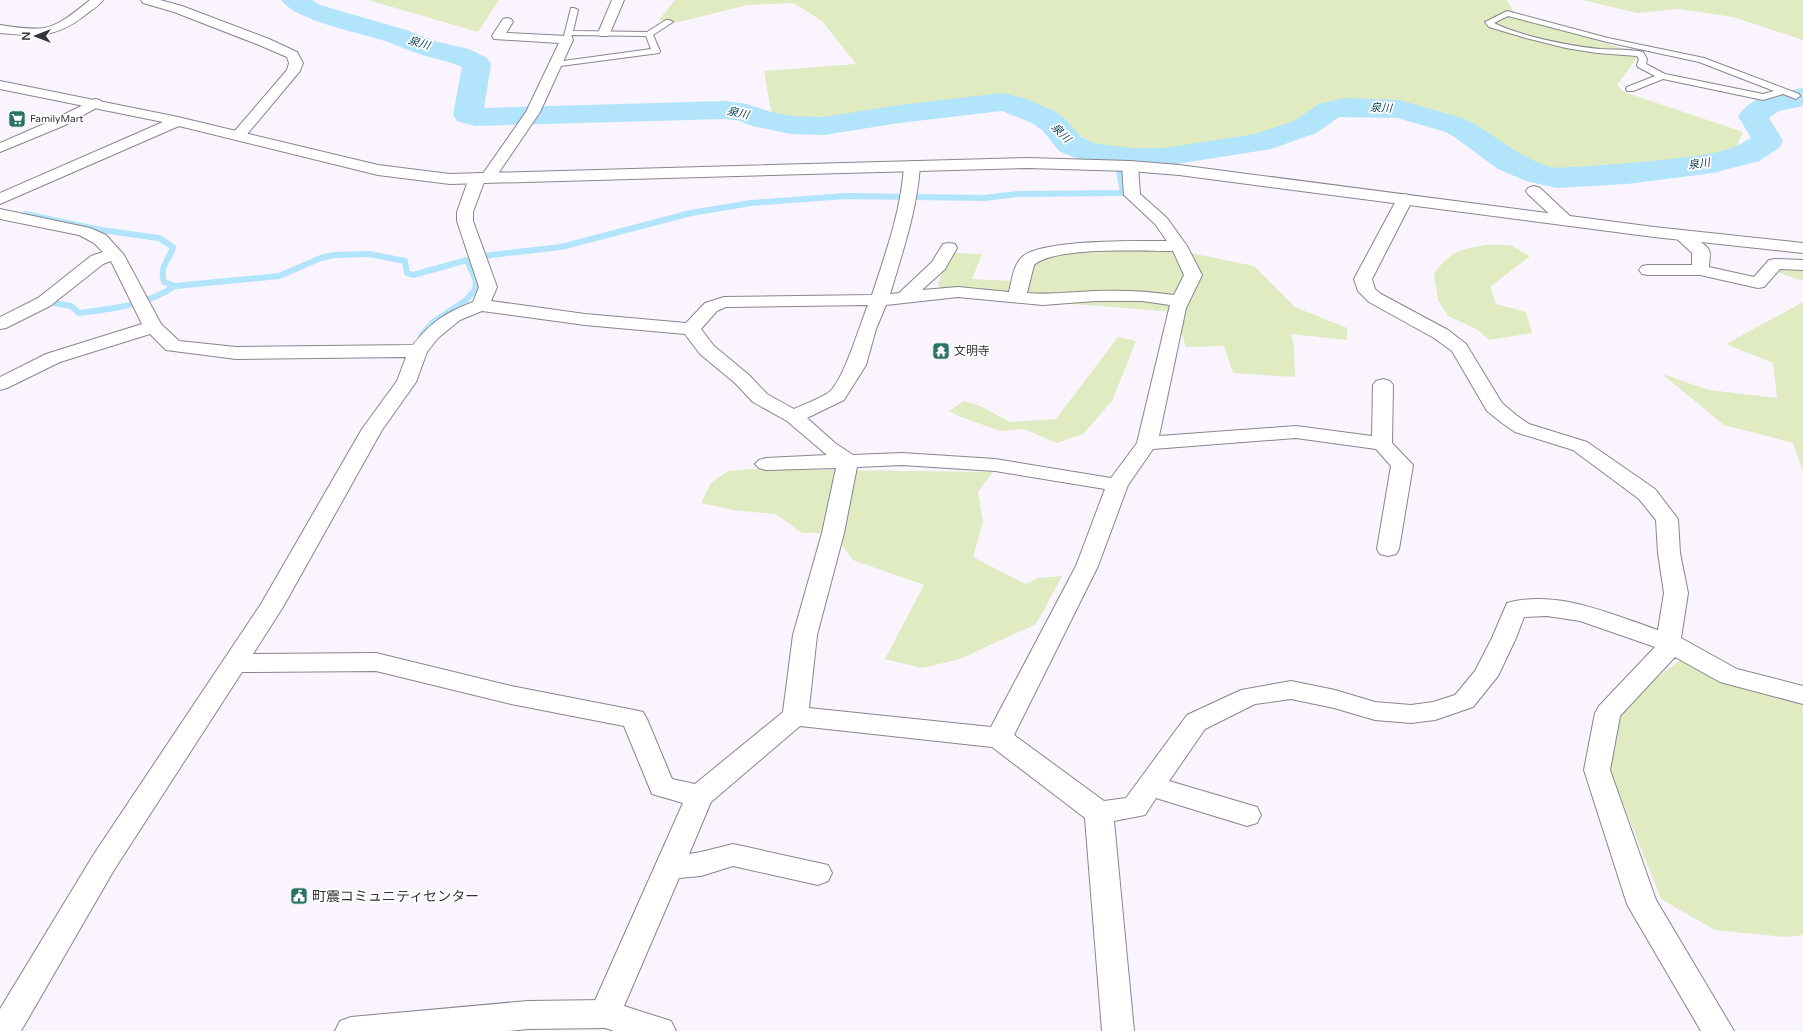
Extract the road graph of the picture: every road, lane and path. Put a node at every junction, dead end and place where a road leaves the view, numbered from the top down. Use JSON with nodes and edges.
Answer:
{"nodes":[{"id":1,"x":97,"y":0,"type":"edge"},
{"id":2,"x":147,"y":0,"type":"edge"},
{"id":3,"x":618,"y":0,"type":"edge"},
{"id":4,"x":574,"y":10,"type":"dead end"},
{"id":5,"x":507,"y":22,"type":"dead end"},
{"id":6,"x":669,"y":22,"type":"dead end"},
{"id":7,"x":0,"y":29,"type":"edge"},
{"id":8,"x":604,"y":33,"type":"junction"},
{"id":9,"x":649,"y":34,"type":"junction"},
{"id":10,"x":568,"y":36,"type":"junction"},
{"id":11,"x":556,"y":65,"type":"junction"},
{"id":12,"x":1662,"y":76,"type":"junction"},
{"id":13,"x":0,"y":86,"type":"edge"},
{"id":14,"x":1630,"y":89,"type":"dead end"},
{"id":15,"x":1783,"y":91,"type":"junction"},
{"id":16,"x":1796,"y":96,"type":"dead end"},
{"id":17,"x":95,"y":103,"type":"junction"},
{"id":18,"x":178,"y":121,"type":"junction"},
{"id":19,"x":238,"y":136,"type":"junction"},
{"id":20,"x":0,"y":148,"type":"edge"},
{"id":21,"x":912,"y":166,"type":"junction"},
{"id":22,"x":1130,"y":166,"type":"junction"},
{"id":23,"x":482,"y":178,"type":"junction"},
{"id":24,"x":1534,"y":191,"type":"dead end"},
{"id":25,"x":0,"y":199,"type":"edge"},
{"id":26,"x":1405,"y":199,"type":"junction"},
{"id":27,"x":1565,"y":220,"type":"junction"},
{"id":28,"x":3,"y":222,"type":"edge"},
{"id":29,"x":1682,"y":236,"type":"junction"},
{"id":30,"x":1179,"y":246,"type":"junction"},
{"id":31,"x":950,"y":248,"type":"dead end"},
{"id":32,"x":1803,"y":248,"type":"edge"},
{"id":33,"x":114,"y":254,"type":"junction"},
{"id":34,"x":1803,"y":265,"type":"edge"},
{"id":35,"x":1648,"y":270,"type":"dead end"},
{"id":36,"x":1700,"y":270,"type":"junction"},
{"id":37,"x":905,"y":297,"type":"junction"},
{"id":38,"x":1018,"y":298,"type":"junction"},
{"id":39,"x":879,"y":300,"type":"junction"},
{"id":40,"x":1180,"y":301,"type":"junction"},
{"id":41,"x":480,"y":305,"type":"junction"},
{"id":42,"x":0,"y":324,"type":"edge"},
{"id":43,"x":153,"y":327,"type":"junction"},
{"id":44,"x":691,"y":329,"type":"junction"},
{"id":45,"x":418,"y":351,"type":"junction"},
{"id":46,"x":0,"y":384,"type":"edge"},
{"id":47,"x":1383,"y":385,"type":"dead end"},
{"id":48,"x":794,"y":417,"type":"junction"},
{"id":49,"x":1146,"y":443,"type":"junction"},
{"id":50,"x":1382,"y":444,"type":"junction"},
{"id":51,"x":848,"y":461,"type":"junction"},
{"id":52,"x":766,"y":464,"type":"dead end"},
{"id":53,"x":1117,"y":485,"type":"junction"},
{"id":54,"x":1388,"y":549,"type":"dead end"},
{"id":55,"x":1670,"y":643,"type":"junction"},
{"id":56,"x":234,"y":663,"type":"junction"},
{"id":57,"x":1803,"y":695,"type":"edge"},
{"id":58,"x":795,"y":716,"type":"junction"},
{"id":59,"x":999,"y":738,"type":"junction"},
{"id":60,"x":1151,"y":786,"type":"junction"},
{"id":61,"x":700,"y":796,"type":"junction"},
{"id":62,"x":1099,"y":813,"type":"junction"},
{"id":63,"x":1247,"y":815,"type":"dead end"},
{"id":64,"x":669,"y":868,"type":"junction"},
{"id":65,"x":818,"y":873,"type":"dead end"},
{"id":66,"x":605,"y":1014,"type":"junction"},
{"id":67,"x":4,"y":1031,"type":"edge"},
{"id":68,"x":351,"y":1031,"type":"edge"},
{"id":69,"x":660,"y":1031,"type":"edge"},
{"id":70,"x":1118,"y":1031,"type":"edge"},
{"id":71,"x":1718,"y":1031,"type":"edge"}],
"edges":[{"from":1,"to":7,"type":"street"},
{"from":2,"to":19,"type":"street"},
{"from":3,"to":8,"type":"street"},
{"from":4,"to":10,"type":"lane"},
{"from":5,"to":10,"type":"street"},
{"from":6,"to":9,"type":"lane"},
{"from":8,"to":9,"type":"lane"},
{"from":8,"to":10,"type":"lane"},
{"from":9,"to":11,"type":"lane"},
{"from":10,"to":11,"type":"street"},
{"from":11,"to":23,"type":"street"},
{"from":12,"to":14,"type":"lane"},
{"from":12,"to":15,"type":"lane"},
{"from":12,"to":15,"type":"lane"},
{"from":13,"to":17,"type":"street"},
{"from":15,"to":16,"type":"lane"},
{"from":17,"to":18,"type":"street"},
{"from":17,"to":20,"type":"street"},
{"from":18,"to":19,"type":"street"},
{"from":18,"to":25,"type":"street"},
{"from":19,"to":23,"type":"street"},
{"from":21,"to":22,"type":"street"},
{"from":21,"to":23,"type":"street"},
{"from":21,"to":39,"type":"street"},
{"from":22,"to":26,"type":"street"},
{"from":22,"to":30,"type":"street"},
{"from":23,"to":41,"type":"street"},
{"from":24,"to":27,"type":"street"},
{"from":26,"to":27,"type":"street"},
{"from":26,"to":55,"type":"street"},
{"from":27,"to":29,"type":"street"},
{"from":28,"to":33,"type":"street"},
{"from":29,"to":32,"type":"street"},
{"from":29,"to":36,"type":"street"},
{"from":30,"to":38,"type":"street"},
{"from":30,"to":40,"type":"street"},
{"from":31,"to":37,"type":"street"},
{"from":33,"to":42,"type":"street"},
{"from":33,"to":43,"type":"street"},
{"from":34,"to":36,"type":"street"},
{"from":35,"to":36,"type":"street"},
{"from":37,"to":38,"type":"street"},
{"from":37,"to":39,"type":"street"},
{"from":38,"to":40,"type":"street"},
{"from":39,"to":44,"type":"street"},
{"from":39,"to":48,"type":"street"},
{"from":40,"to":49,"type":"street"},
{"from":41,"to":44,"type":"street"},
{"from":41,"to":45,"type":"street"},
{"from":43,"to":45,"type":"street"},
{"from":43,"to":46,"type":"street"},
{"from":44,"to":48,"type":"street"},
{"from":45,"to":56,"type":"street"},
{"from":47,"to":50,"type":"street"},
{"from":48,"to":51,"type":"street"},
{"from":49,"to":50,"type":"street"},
{"from":49,"to":53,"type":"street"},
{"from":50,"to":54,"type":"street"},
{"from":51,"to":52,"type":"street"},
{"from":51,"to":53,"type":"street"},
{"from":51,"to":58,"type":"street"},
{"from":53,"to":59,"type":"street"},
{"from":55,"to":57,"type":"street"},
{"from":55,"to":60,"type":"street"},
{"from":55,"to":71,"type":"street"},
{"from":56,"to":61,"type":"street"},
{"from":56,"to":67,"type":"street"},
{"from":58,"to":59,"type":"street"},
{"from":58,"to":61,"type":"street"},
{"from":59,"to":62,"type":"street"},
{"from":60,"to":62,"type":"street"},
{"from":60,"to":63,"type":"street"},
{"from":61,"to":64,"type":"street"},
{"from":62,"to":70,"type":"street"},
{"from":64,"to":65,"type":"street"},
{"from":64,"to":66,"type":"street"},
{"from":66,"to":68,"type":"street"},
{"from":66,"to":69,"type":"street"}]}
